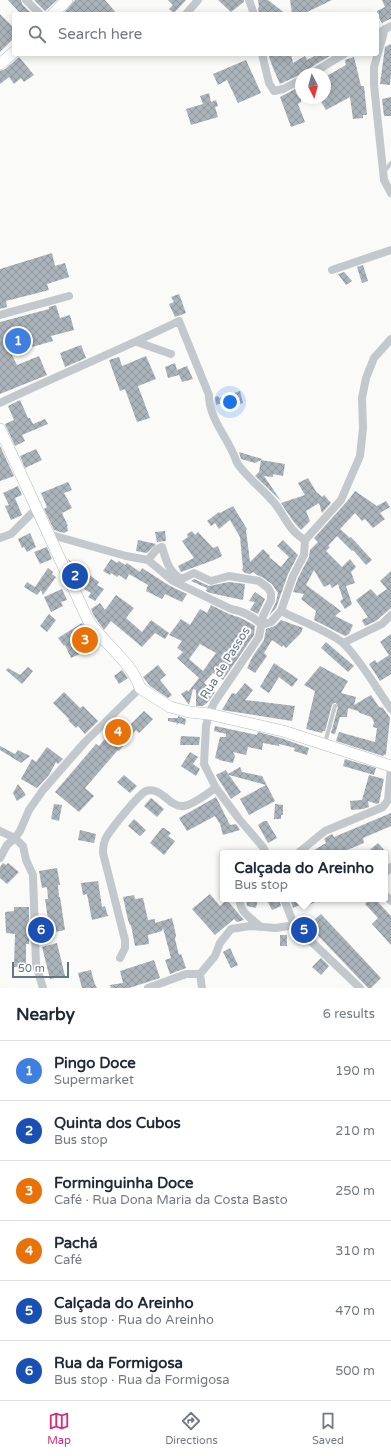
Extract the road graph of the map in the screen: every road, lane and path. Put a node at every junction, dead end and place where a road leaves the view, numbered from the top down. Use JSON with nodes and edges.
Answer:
{"nodes":[{"id":1,"x":26,"y":0,"type":"edge"},
{"id":2,"x":67,"y":0,"type":"edge"},
{"id":3,"x":198,"y":0,"type":"edge"},
{"id":4,"x":249,"y":0,"type":"edge"},
{"id":5,"x":38,"y":12,"type":"edge"},
{"id":6,"x":55,"y":12,"type":"edge"},
{"id":7,"x":188,"y":12,"type":"edge"},
{"id":8,"x":253,"y":12,"type":"edge"},
{"id":9,"x":388,"y":27,"type":"edge"},
{"id":10,"x":379,"y":33,"type":"edge"},
{"id":11,"x":379,"y":53,"type":"edge"},
{"id":12,"x":12,"y":54,"type":"edge"},
{"id":13,"x":262,"y":56,"type":"edge"},
{"id":14,"x":341,"y":56,"type":"edge"},
{"id":15,"x":378,"y":56,"type":"edge"},
{"id":16,"x":0,"y":64,"type":"edge"},
{"id":17,"x":321,"y":68,"type":"edge"},
{"id":18,"x":295,"y":83,"type":"edge"},
{"id":19,"x":391,"y":163,"type":"edge"},
{"id":20,"x":383,"y":172,"type":"junction"},
{"id":21,"x":391,"y":193,"type":"edge"},
{"id":22,"x":391,"y":250,"type":"edge"},
{"id":23,"x":332,"y":270,"type":"dead end"},
{"id":24,"x":69,"y":296,"type":"dead end"},
{"id":25,"x":0,"y":315,"type":"edge"},
{"id":26,"x":391,"y":340,"type":"edge"},
{"id":27,"x":137,"y":342,"type":"junction"},
{"id":28,"x":171,"y":354,"type":"dead end"},
{"id":29,"x":0,"y":402,"type":"edge"},
{"id":30,"x":0,"y":429,"type":"edge"},
{"id":31,"x":37,"y":508,"type":"junction"},
{"id":32,"x":48,"y":534,"type":"junction"},
{"id":33,"x":0,"y":538,"type":"edge"},
{"id":34,"x":305,"y":540,"type":"junction"},
{"id":35,"x":148,"y":560,"type":"junction"},
{"id":36,"x":281,"y":611,"type":"junction"},
{"id":37,"x":391,"y":616,"type":"edge"},
{"id":38,"x":262,"y":625,"type":"junction"},
{"id":39,"x":343,"y":643,"type":"junction"},
{"id":40,"x":140,"y":688,"type":"junction"},
{"id":41,"x":335,"y":706,"type":"dead end"},
{"id":42,"x":391,"y":709,"type":"edge"},
{"id":43,"x":209,"y":714,"type":"junction"},
{"id":44,"x":324,"y":744,"type":"junction"},
{"id":45,"x":391,"y":766,"type":"edge"},
{"id":46,"x":216,"y":788,"type":"junction"},
{"id":47,"x":390,"y":801,"type":"edge"},
{"id":48,"x":0,"y":831,"type":"edge"},
{"id":49,"x":15,"y":838,"type":"junction"},
{"id":50,"x":264,"y":850,"type":"edge"},
{"id":51,"x":302,"y":850,"type":"edge"},
{"id":52,"x":0,"y":858,"type":"edge"},
{"id":53,"x":240,"y":902,"type":"edge"},
{"id":54,"x":285,"y":902,"type":"edge"},
{"id":55,"x":294,"y":925,"type":"junction"},
{"id":56,"x":261,"y":927,"type":"junction"},
{"id":57,"x":120,"y":958,"type":"dead end"},
{"id":58,"x":200,"y":974,"type":"junction"},
{"id":59,"x":43,"y":988,"type":"edge"},
{"id":60,"x":148,"y":988,"type":"edge"},
{"id":61,"x":202,"y":988,"type":"edge"},
{"id":62,"x":360,"y":988,"type":"edge"}],
"edges":[{"from":1,"to":5,"type":"street"},
{"from":2,"to":6,"type":"street"},
{"from":3,"to":7,"type":"street"},
{"from":4,"to":8,"type":"street"},
{"from":9,"to":10,"type":"street"},
{"from":9,"to":11,"type":"street"},
{"from":12,"to":16,"type":"street"},
{"from":13,"to":18,"type":"street"},
{"from":14,"to":17,"type":"street"},
{"from":15,"to":20,"type":"street"},
{"from":19,"to":20,"type":"lane"},
{"from":20,"to":21,"type":"street"},
{"from":22,"to":23,"type":"street"},
{"from":24,"to":25,"type":"street"},
{"from":26,"to":34,"type":"street"},
{"from":27,"to":28,"type":"street"},
{"from":27,"to":29,"type":"street"},
{"from":27,"to":34,"type":"street"},
{"from":30,"to":31,"type":"street"},
{"from":31,"to":32,"type":"street"},
{"from":31,"to":33,"type":"street"},
{"from":32,"to":35,"type":"street"},
{"from":32,"to":40,"type":"street"},
{"from":34,"to":36,"type":"street"},
{"from":35,"to":38,"type":"street"},
{"from":35,"to":38,"type":"street"},
{"from":36,"to":38,"type":"street","name":"Rua de Passos"},
{"from":36,"to":39,"type":"street"},
{"from":37,"to":39,"type":"street"},
{"from":38,"to":43,"type":"street","name":"Rua de Passos"},
{"from":39,"to":42,"type":"street"},
{"from":40,"to":43,"type":"street"},
{"from":40,"to":49,"type":"street"},
{"from":41,"to":44,"type":"lane"},
{"from":43,"to":44,"type":"street"},
{"from":43,"to":46,"type":"street","name":"Rua de Passos"},
{"from":44,"to":45,"type":"street"},
{"from":45,"to":47,"type":"street"},
{"from":46,"to":50,"type":"street","name":"Rua de Passos"},
{"from":46,"to":57,"type":"street"},
{"from":47,"to":51,"type":"street"},
{"from":48,"to":49,"type":"street"},
{"from":49,"to":52,"type":"street"},
{"from":49,"to":59,"type":"street"},
{"from":53,"to":56,"type":"street"},
{"from":54,"to":55,"type":"street"},
{"from":55,"to":56,"type":"street"},
{"from":55,"to":62,"type":"street"},
{"from":56,"to":58,"type":"street"},
{"from":58,"to":60,"type":"street"},
{"from":58,"to":61,"type":"street"}]}
